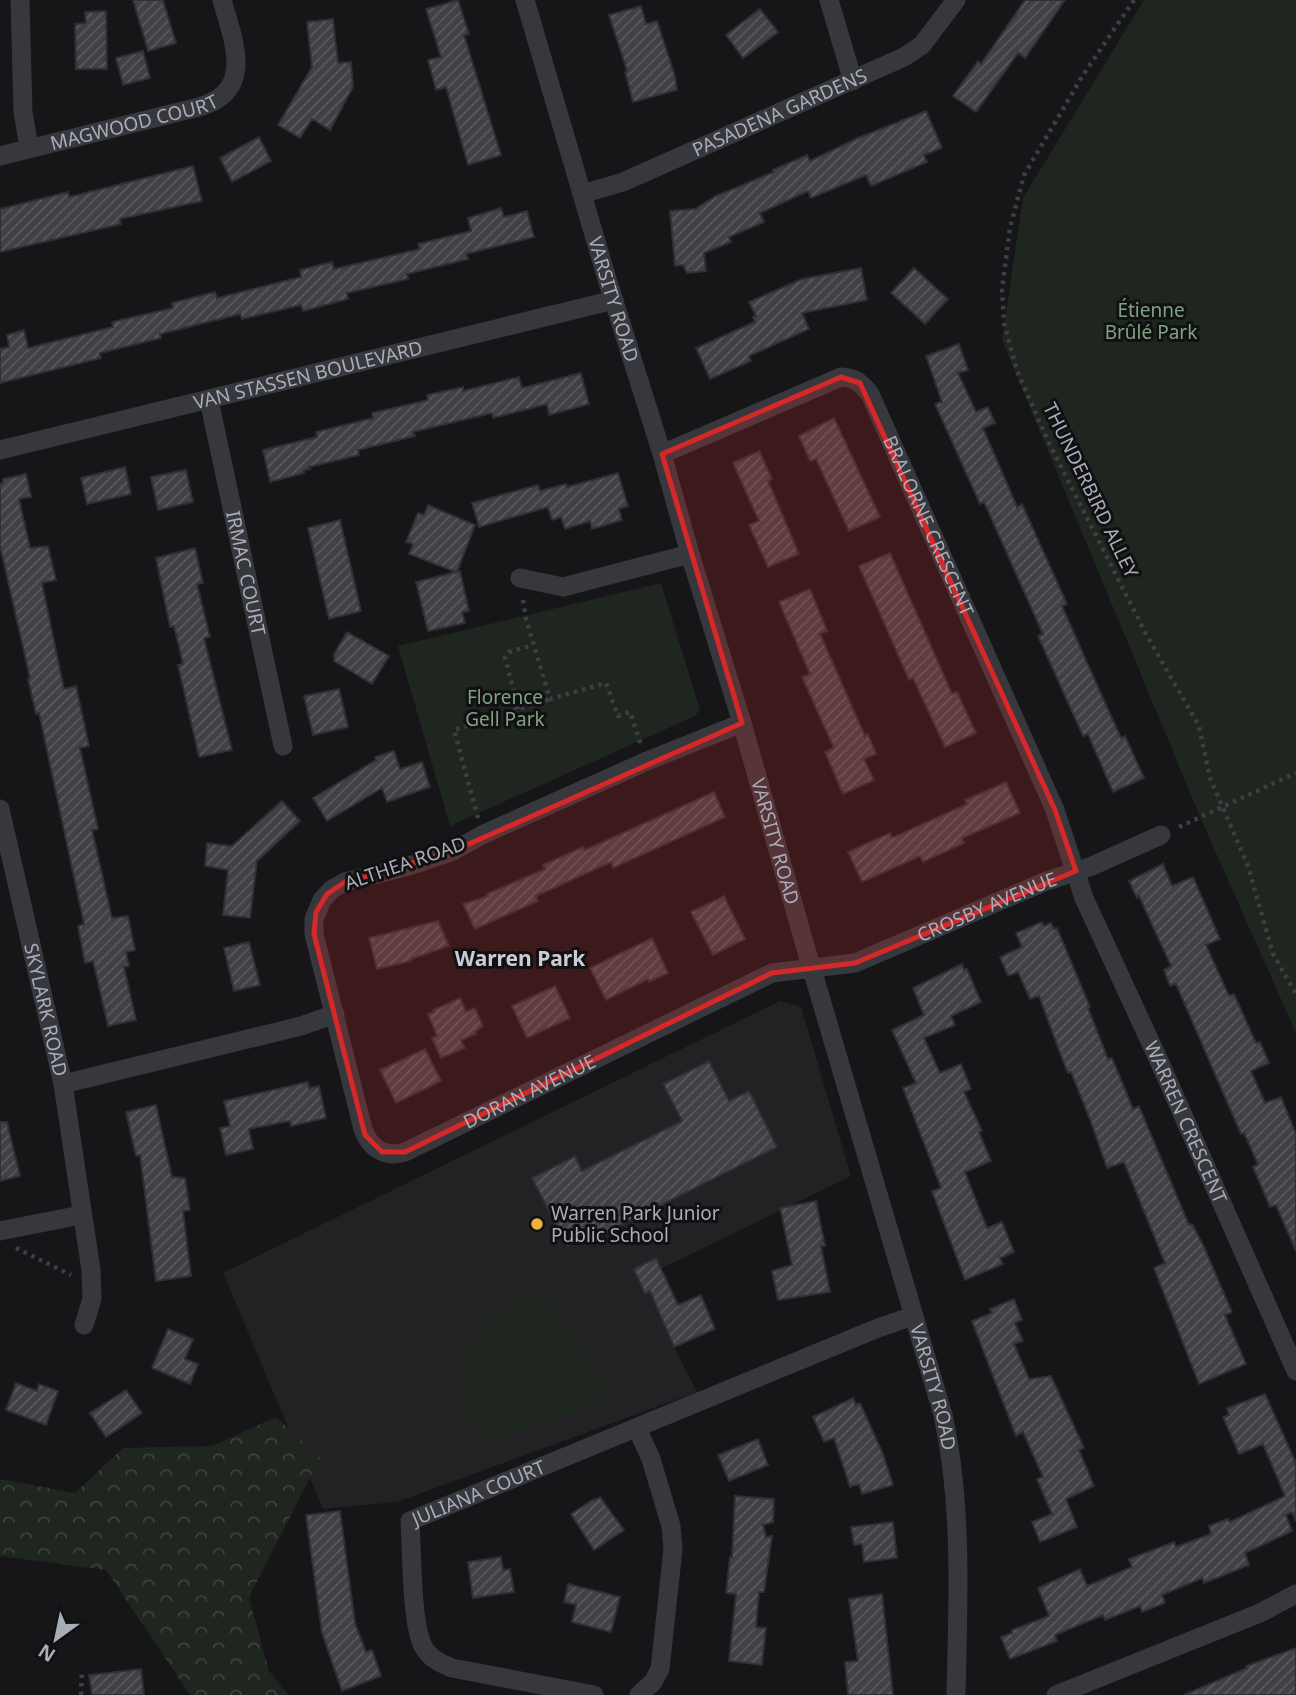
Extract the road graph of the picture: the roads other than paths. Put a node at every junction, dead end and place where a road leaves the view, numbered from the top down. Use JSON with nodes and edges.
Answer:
{"nodes":[{"id":1,"x":20,"y":0,"type":"edge"},
{"id":2,"x":222,"y":0,"type":"edge"},
{"id":3,"x":524,"y":0,"type":"edge"},
{"id":4,"x":829,"y":0,"type":"edge"},
{"id":5,"x":956,"y":0,"type":"edge"},
{"id":6,"x":853,"y":80,"type":"junction"},
{"id":7,"x":29,"y":148,"type":"junction"},
{"id":8,"x":0,"y":156,"type":"edge"},
{"id":9,"x":582,"y":194,"type":"junction"},
{"id":10,"x":614,"y":300,"type":"junction"},
{"id":11,"x":209,"y":400,"type":"junction"},
{"id":12,"x":0,"y":450,"type":"edge"},
{"id":13,"x":662,"y":454,"type":"junction"},
{"id":14,"x":690,"y":554,"type":"junction"},
{"id":15,"x":520,"y":578,"type":"road end"},
{"id":16,"x":742,"y":723,"type":"junction"},
{"id":17,"x":283,"y":746,"type":"dead end"},
{"id":18,"x":0,"y":809,"type":"edge"},
{"id":19,"x":1161,"y":835,"type":"road end"},
{"id":20,"x":1076,"y":871,"type":"junction"},
{"id":21,"x":812,"y":970,"type":"junction"},
{"id":22,"x":335,"y":1014,"type":"junction"},
{"id":23,"x":63,"y":1084,"type":"junction"},
{"id":24,"x":81,"y":1215,"type":"junction"},
{"id":25,"x":0,"y":1231,"type":"edge"},
{"id":26,"x":913,"y":1317,"type":"junction"},
{"id":27,"x":84,"y":1325,"type":"dead end"},
{"id":28,"x":1296,"y":1371,"type":"edge"},
{"id":29,"x":637,"y":1428,"type":"junction"},
{"id":30,"x":1296,"y":1594,"type":"edge"},
{"id":31,"x":594,"y":1695,"type":"edge"},
{"id":32,"x":639,"y":1695,"type":"edge"},
{"id":33,"x":956,"y":1695,"type":"edge"},
{"id":34,"x":1056,"y":1695,"type":"edge"}],
"edges":[{"from":1,"to":7,"type":"street","name":"MAGWOOD COURT"},
{"from":2,"to":7,"type":"street","name":"MAGWOOD COURT"},
{"from":3,"to":9,"type":"street","name":"VARSITY ROAD"},
{"from":4,"to":6,"type":"street"},
{"from":5,"to":6,"type":"street","name":"PASADENA GARDENS"},
{"from":6,"to":9,"type":"street","name":"PASADENA GARDENS"},
{"from":7,"to":8,"type":"street","name":"MAGWOOD COURT"},
{"from":9,"to":10,"type":"street","name":"VARSITY ROAD"},
{"from":10,"to":11,"type":"street","name":"VAN STASSEN BOULEVARD"},
{"from":10,"to":13,"type":"street","name":"VARSITY ROAD"},
{"from":11,"to":12,"type":"street","name":"VAN STASSEN BOULEVARD"},
{"from":11,"to":17,"type":"street","name":"IRMAC COURT"},
{"from":13,"to":14,"type":"street","name":"VARSITY ROAD"},
{"from":13,"to":20,"type":"street","name":"BRALORNE CRESCENT"},
{"from":14,"to":15,"type":"street"},
{"from":14,"to":16,"type":"street","name":"VARSITY ROAD"},
{"from":16,"to":21,"type":"street","name":"VARSITY ROAD"},
{"from":16,"to":22,"type":"street","name":"ALTHEA ROAD"},
{"from":18,"to":23,"type":"street","name":"SKYLARK ROAD"},
{"from":19,"to":20,"type":"street","name":"CROSBY AVENUE"},
{"from":20,"to":21,"type":"street","name":"CROSBY AVENUE"},
{"from":20,"to":28,"type":"street","name":"WARREN CRESCENT"},
{"from":21,"to":22,"type":"street","name":"DORAN AVENUE"},
{"from":21,"to":26,"type":"street","name":"VARSITY ROAD"},
{"from":22,"to":23,"type":"street"},
{"from":23,"to":24,"type":"street","name":"SKYLARK ROAD"},
{"from":24,"to":25,"type":"street"},
{"from":24,"to":27,"type":"street","name":"SKYLARK ROAD"},
{"from":26,"to":29,"type":"street","name":"JULIANA COURT"},
{"from":26,"to":33,"type":"street","name":"VARSITY ROAD"},
{"from":29,"to":31,"type":"street","name":"JULIANA COURT"},
{"from":29,"to":32,"type":"street"},
{"from":30,"to":34,"type":"street"}]}
